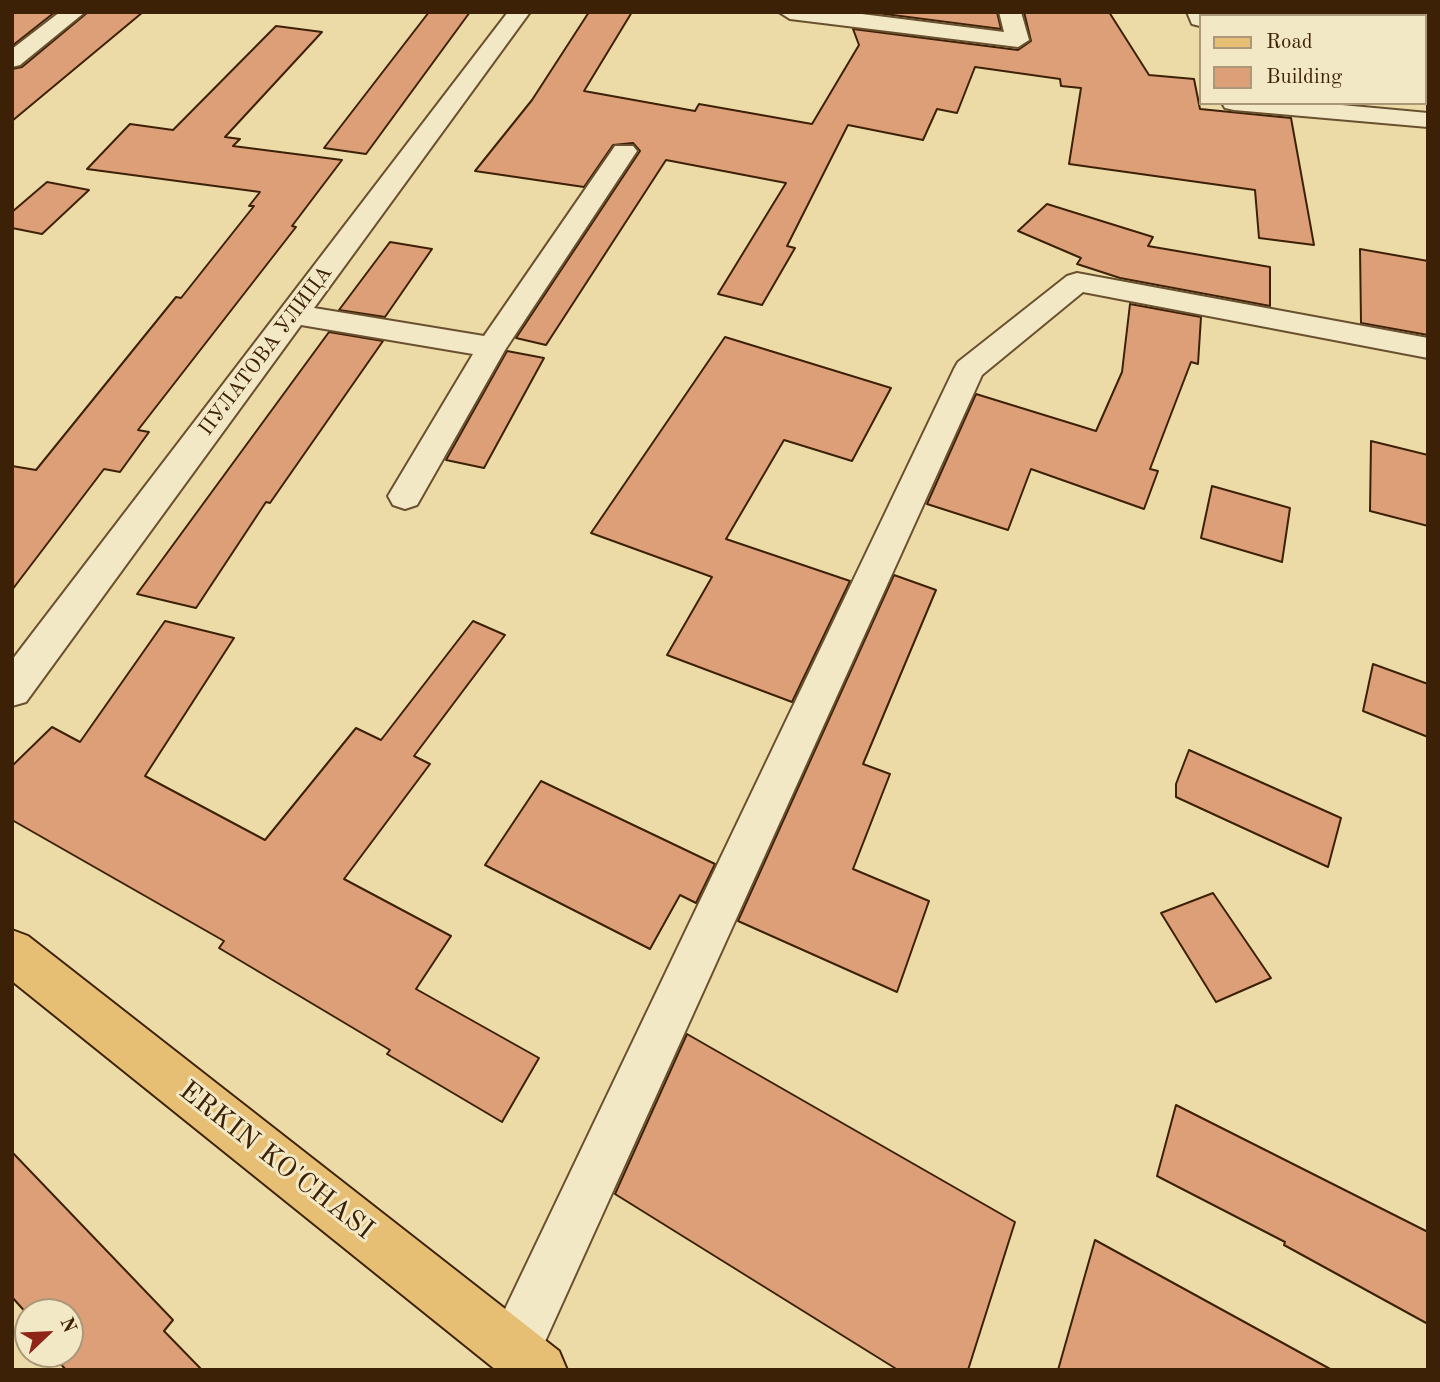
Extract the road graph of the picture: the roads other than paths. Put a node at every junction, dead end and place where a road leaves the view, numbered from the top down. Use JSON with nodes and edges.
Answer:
{"nodes":[{"id":1,"x":74,"y":12,"type":"edge"},
{"id":2,"x":519,"y":12,"type":"edge"},
{"id":3,"x":790,"y":12,"type":"edge"},
{"id":4,"x":1010,"y":12,"type":"edge"},
{"id":5,"x":12,"y":60,"type":"edge"},
{"id":6,"x":1257,"y":105,"type":"edge"},
{"id":7,"x":1428,"y":120,"type":"edge"},
{"id":8,"x":624,"y":151,"type":"dead end"},
{"id":9,"x":294,"y":314,"type":"junction"},
{"id":10,"x":492,"y":347,"type":"junction"},
{"id":11,"x":1428,"y":348,"type":"edge"},
{"id":12,"x":405,"y":496,"type":"dead end"},
{"id":13,"x":12,"y":690,"type":"edge"},
{"id":14,"x":12,"y":952,"type":"edge"},
{"id":15,"x":527,"y":1359,"type":"edge"}],
"edges":[{"from":1,"to":5,"type":"street"},
{"from":2,"to":9,"type":"street","name":"ПУЛАТОВА УЛИЦА"},
{"from":3,"to":4,"type":"street"},
{"from":6,"to":7,"type":"street"},
{"from":8,"to":10,"type":"street"},
{"from":9,"to":10,"type":"street"},
{"from":9,"to":13,"type":"street","name":"ПУЛАТОВА УЛИЦА"},
{"from":10,"to":12,"type":"street"},
{"from":11,"to":15,"type":"street"},
{"from":14,"to":15,"type":"main road","name":"ERKIN KO'CHASI"}]}
